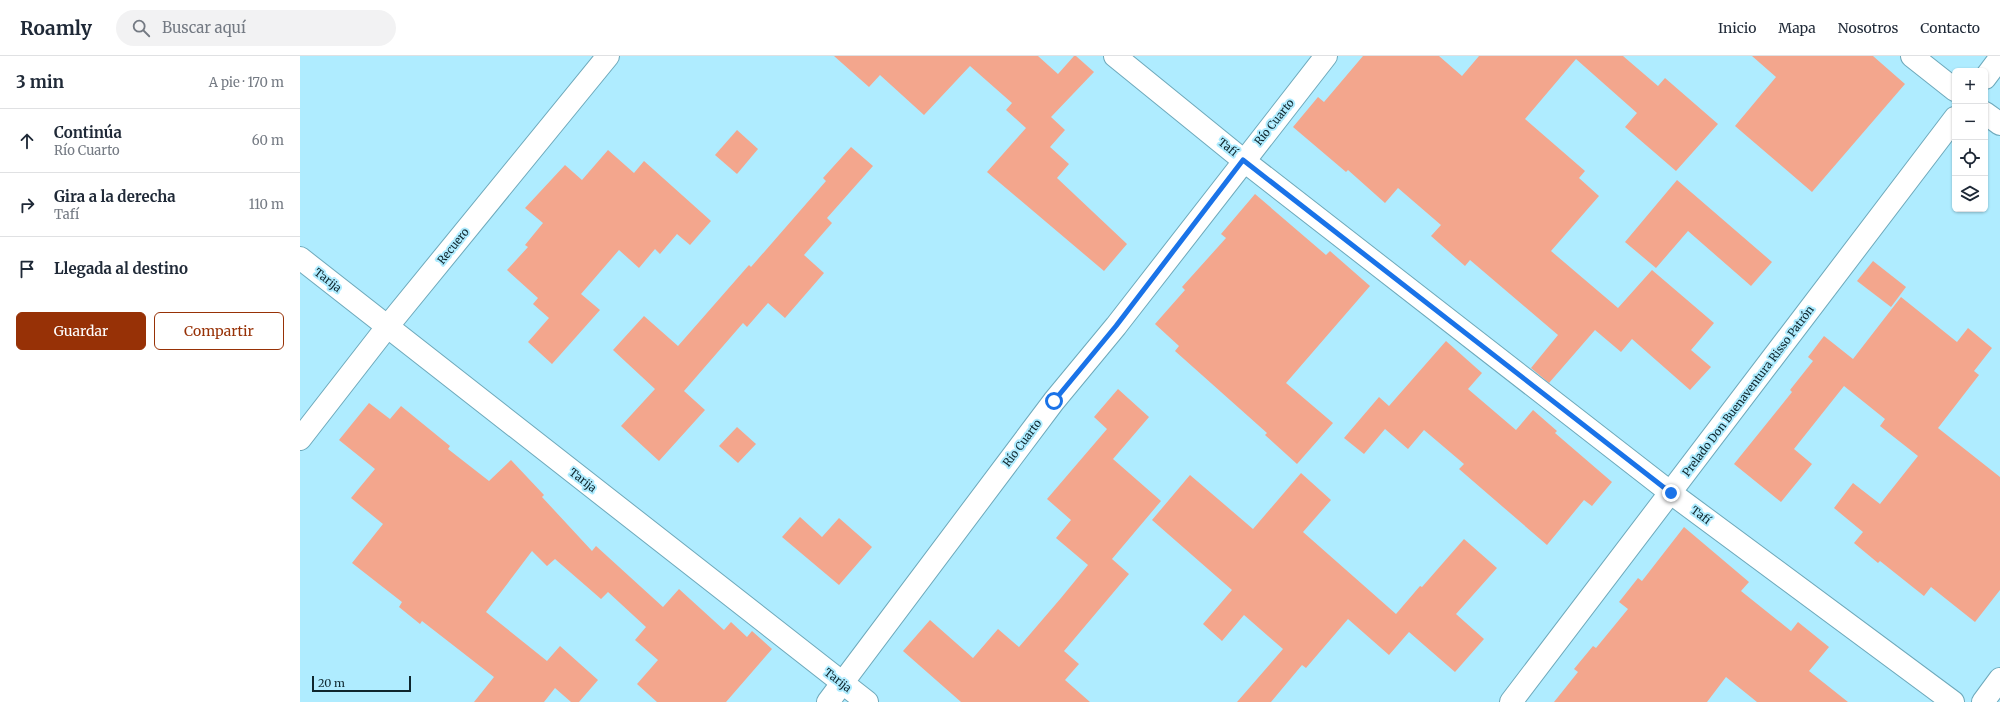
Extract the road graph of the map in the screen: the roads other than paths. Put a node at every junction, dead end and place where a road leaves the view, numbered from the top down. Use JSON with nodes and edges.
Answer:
{"nodes":[{"id":1,"x":608,"y":56,"type":"edge"},
{"id":2,"x":1115,"y":56,"type":"edge"},
{"id":3,"x":1326,"y":56,"type":"edge"},
{"id":4,"x":1912,"y":56,"type":"edge"},
{"id":5,"x":2000,"y":58,"type":"edge"},
{"id":6,"x":1988,"y":74,"type":"edge"},
{"id":7,"x":1952,"y":88,"type":"edge"},
{"id":8,"x":1988,"y":115,"type":"edge"},
{"id":9,"x":1952,"y":122,"type":"edge"},
{"id":10,"x":2000,"y":124,"type":"edge"},
{"id":11,"x":1243,"y":160,"type":"junction"},
{"id":12,"x":300,"y":258,"type":"edge"},
{"id":13,"x":387,"y":327,"type":"junction"},
{"id":14,"x":300,"y":439,"type":"edge"},
{"id":15,"x":1671,"y":493,"type":"junction"},
{"id":16,"x":2000,"y":679,"type":"edge"},
{"id":17,"x":843,"y":683,"type":"junction"},
{"id":18,"x":828,"y":702,"type":"edge"},
{"id":19,"x":867,"y":702,"type":"edge"},
{"id":20,"x":1511,"y":702,"type":"edge"},
{"id":21,"x":1953,"y":702,"type":"edge"},
{"id":22,"x":1983,"y":702,"type":"edge"}],
"edges":[{"from":1,"to":13,"type":"street","name":"Recuero"},
{"from":2,"to":11,"type":"street","name":"Tafí"},
{"from":3,"to":11,"type":"street","name":"Río Cuarto"},
{"from":4,"to":7,"type":"street"},
{"from":5,"to":6,"type":"street"},
{"from":8,"to":10,"type":"street"},
{"from":9,"to":15,"type":"street","name":"Prelado Don Buenaventura Risso Patrón"},
{"from":11,"to":15,"type":"street","name":"Tafí"},
{"from":11,"to":17,"type":"street","name":"Río Cuarto"},
{"from":12,"to":13,"type":"street","name":"Tarija"},
{"from":13,"to":14,"type":"street","name":"Recuero"},
{"from":13,"to":17,"type":"street","name":"Tarija"},
{"from":15,"to":20,"type":"street","name":"Prelado Don Buenaventura Risso Patrón"},
{"from":15,"to":21,"type":"street","name":"Tafí"},
{"from":16,"to":22,"type":"street"},
{"from":17,"to":18,"type":"street","name":"Río Cuarto"},
{"from":17,"to":19,"type":"street","name":"Tarija"}]}
